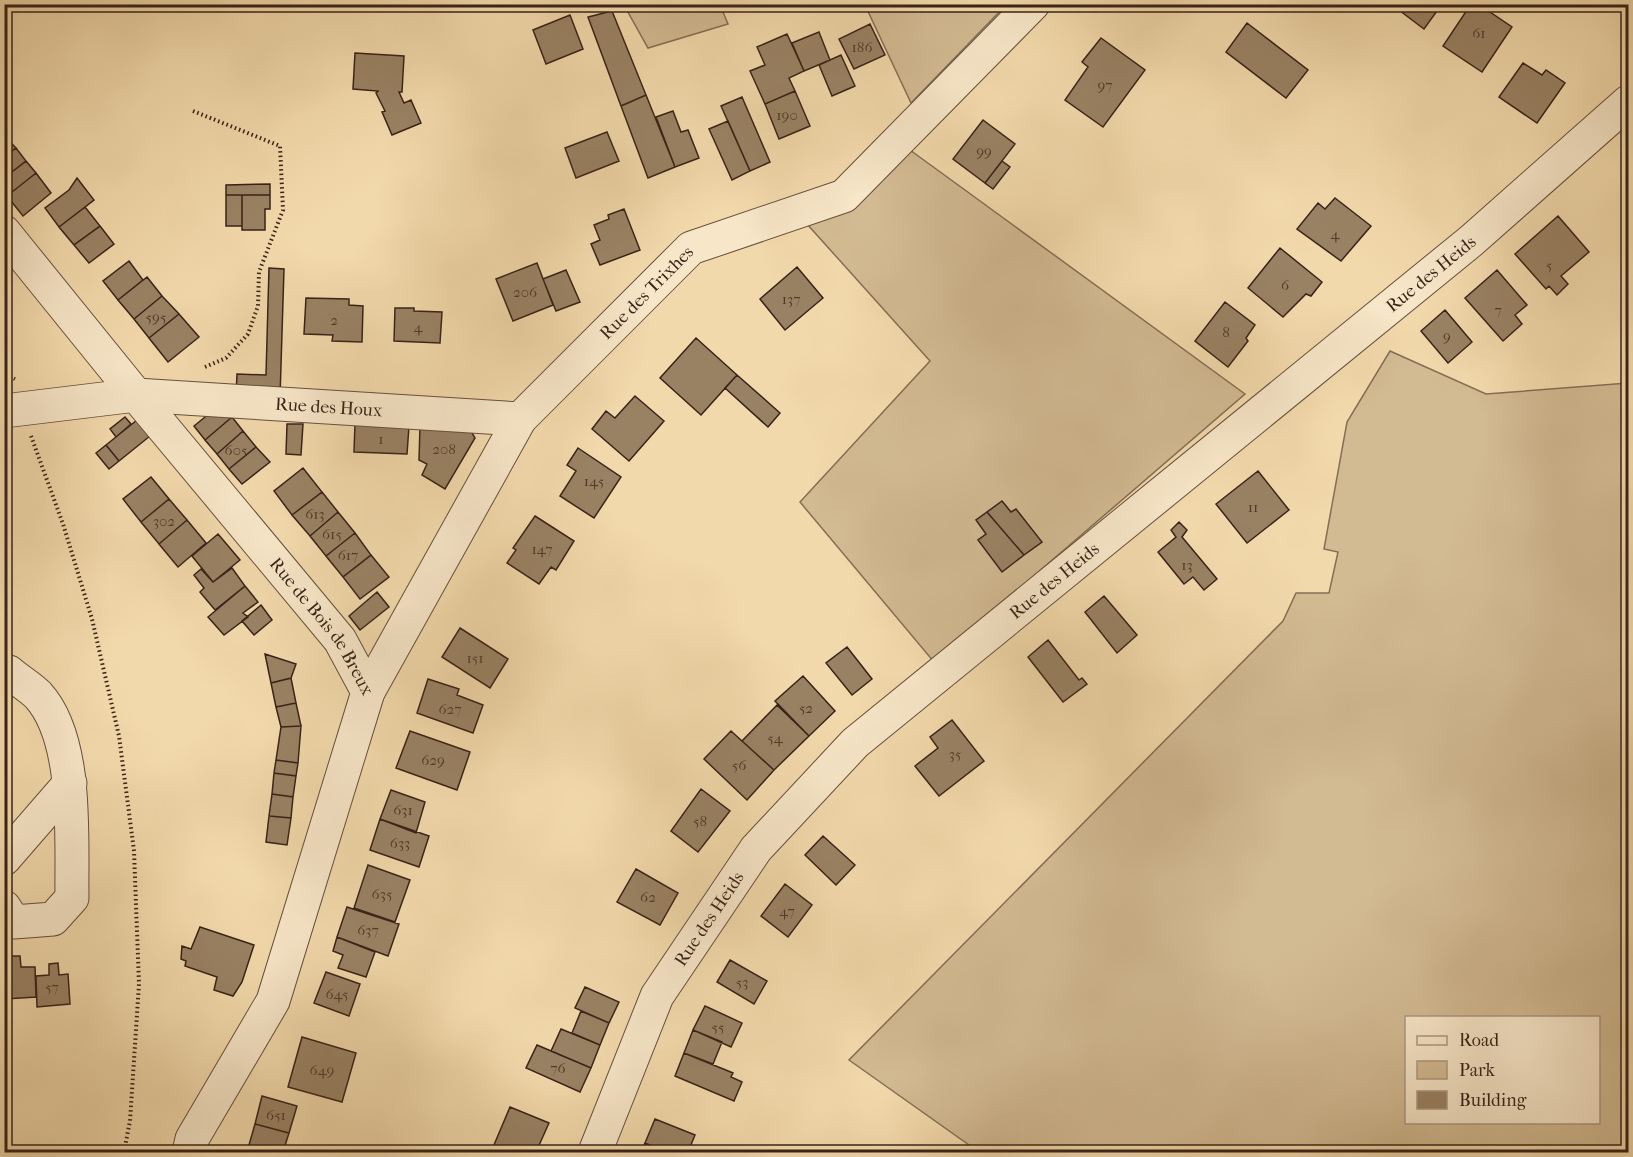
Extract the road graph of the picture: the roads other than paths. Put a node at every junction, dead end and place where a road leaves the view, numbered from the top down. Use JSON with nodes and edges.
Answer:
{"nodes":[{"id":1,"x":1033,"y":4,"type":"edge"},
{"id":2,"x":1629,"y":102,"type":"edge"},
{"id":3,"x":4,"y":232,"type":"edge"},
{"id":4,"x":136,"y":395,"type":"junction"},
{"id":5,"x":4,"y":411,"type":"edge"},
{"id":6,"x":520,"y":419,"type":"junction"},
{"id":7,"x":4,"y":671,"type":"edge"},
{"id":8,"x":368,"y":692,"type":"junction"},
{"id":9,"x":70,"y":783,"type":"junction"},
{"id":10,"x":4,"y":859,"type":"edge"},
{"id":11,"x":4,"y":907,"type":"edge"},
{"id":12,"x":189,"y":1152,"type":"edge"},
{"id":13,"x":595,"y":1152,"type":"edge"}],
"edges":[{"from":1,"to":6,"type":"street","name":"Rue des Trixhes"},
{"from":2,"to":13,"type":"street","name":"Rue des Heids"},
{"from":3,"to":4,"type":"street","name":"Rue de Bois de Breux"},
{"from":4,"to":5,"type":"street","name":"Rue des Houx"},
{"from":4,"to":6,"type":"street","name":"Rue des Houx"},
{"from":4,"to":8,"type":"street","name":"Rue de Bois de Breux"},
{"from":6,"to":8,"type":"street","name":"Rue des Trixhes"},
{"from":7,"to":9,"type":"street"},
{"from":8,"to":12,"type":"street","name":"Rue de Bois de Breux"},
{"from":9,"to":10,"type":"street"},
{"from":9,"to":11,"type":"street"}]}
